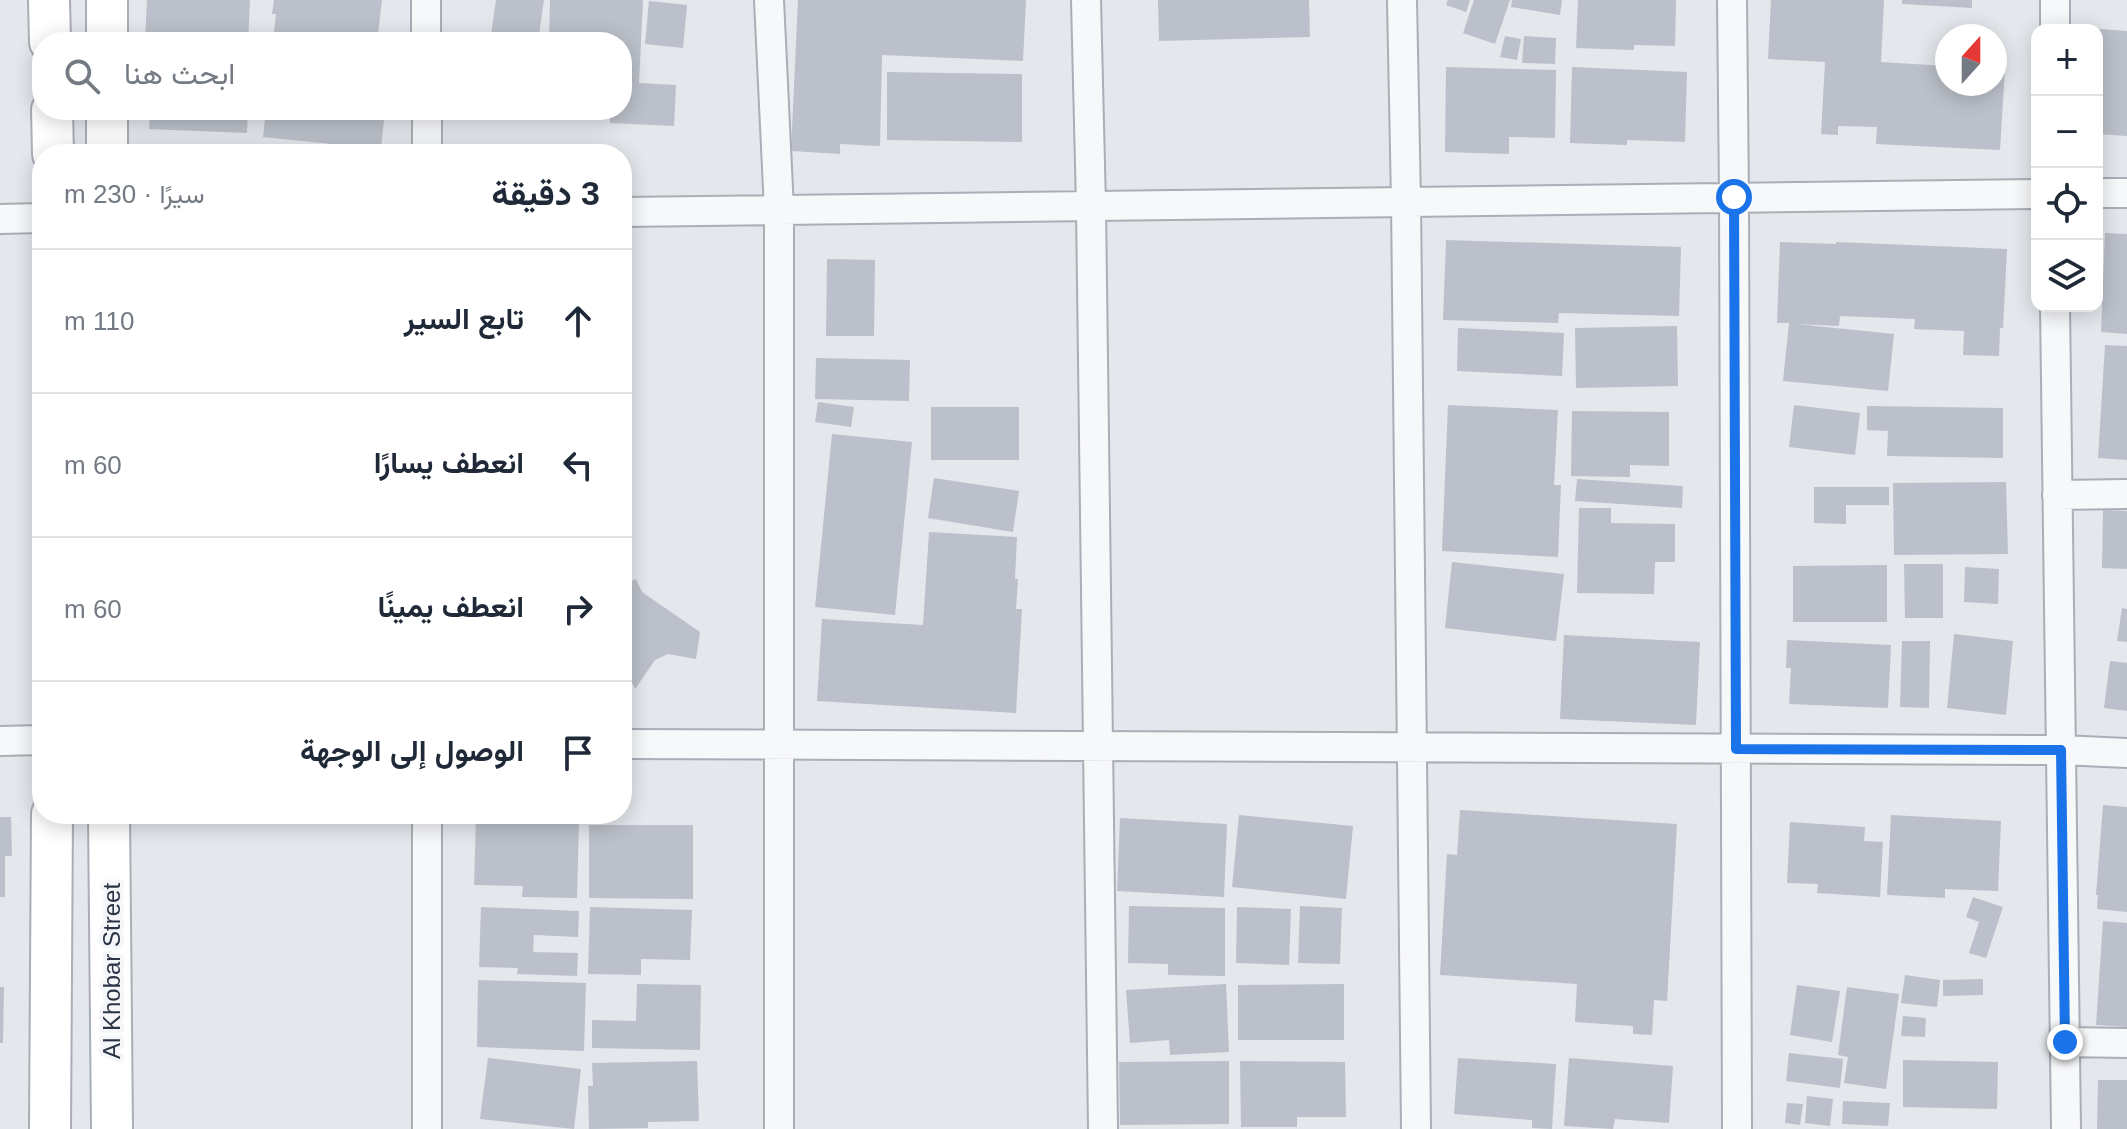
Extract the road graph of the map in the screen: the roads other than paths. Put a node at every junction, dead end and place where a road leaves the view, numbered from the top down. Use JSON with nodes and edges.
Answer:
{"nodes":[{"id":1,"x":49,"y":0,"type":"edge"},
{"id":2,"x":107,"y":0,"type":"edge"},
{"id":3,"x":426,"y":0,"type":"edge"},
{"id":4,"x":769,"y":0,"type":"edge"},
{"id":5,"x":1086,"y":0,"type":"edge"},
{"id":6,"x":1402,"y":0,"type":"edge"},
{"id":7,"x":1732,"y":0,"type":"edge"},
{"id":8,"x":2055,"y":0,"type":"edge"},
{"id":9,"x":2055,"y":24,"type":"edge"},
{"id":10,"x":50,"y":32,"type":"edge"},
{"id":11,"x":107,"y":32,"type":"edge"},
{"id":12,"x":426,"y":32,"type":"edge"},
{"id":13,"x":52,"y":120,"type":"edge"},
{"id":14,"x":107,"y":120,"type":"edge"},
{"id":15,"x":427,"y":120,"type":"edge"},
{"id":16,"x":53,"y":144,"type":"edge"},
{"id":17,"x":107,"y":144,"type":"edge"},
{"id":18,"x":427,"y":144,"type":"edge"},
{"id":19,"x":2103,"y":193,"type":"edge"},
{"id":20,"x":2127,"y":193,"type":"edge"},
{"id":21,"x":2031,"y":194,"type":"edge"},
{"id":22,"x":1734,"y":197,"type":"junction"},
{"id":23,"x":1406,"y":201,"type":"junction"},
{"id":24,"x":1091,"y":206,"type":"junction"},
{"id":25,"x":779,"y":210,"type":"junction"},
{"id":26,"x":632,"y":212,"type":"edge"},
{"id":27,"x":32,"y":218,"type":"edge"},
{"id":28,"x":0,"y":219,"type":"edge"},
{"id":29,"x":2055,"y":312,"type":"edge"},
{"id":30,"x":2127,"y":494,"type":"edge"},
{"id":31,"x":2057,"y":495,"type":"junction"},
{"id":32,"x":32,"y":740,"type":"edge"},
{"id":33,"x":0,"y":741,"type":"edge"},
{"id":34,"x":632,"y":744,"type":"edge"},
{"id":35,"x":779,"y":745,"type":"junction"},
{"id":36,"x":1098,"y":746,"type":"junction"},
{"id":37,"x":1412,"y":748,"type":"junction"},
{"id":38,"x":1736,"y":749,"type":"junction"},
{"id":39,"x":2061,"y":750,"type":"junction"},
{"id":40,"x":2127,"y":753,"type":"edge"},
{"id":41,"x":52,"y":824,"type":"edge"},
{"id":42,"x":109,"y":824,"type":"edge"},
{"id":43,"x":427,"y":824,"type":"edge"},
{"id":44,"x":2065,"y":1042,"type":"junction"},
{"id":45,"x":2127,"y":1043,"type":"edge"},
{"id":46,"x":50,"y":1129,"type":"edge"},
{"id":47,"x":112,"y":1129,"type":"edge"},
{"id":48,"x":427,"y":1129,"type":"edge"},
{"id":49,"x":779,"y":1129,"type":"edge"},
{"id":50,"x":1103,"y":1129,"type":"edge"},
{"id":51,"x":1416,"y":1129,"type":"edge"},
{"id":52,"x":1737,"y":1129,"type":"edge"},
{"id":53,"x":2066,"y":1129,"type":"edge"}],
"edges":[{"from":1,"to":10,"type":"street"},
{"from":2,"to":11,"type":"street"},
{"from":3,"to":12,"type":"street"},
{"from":4,"to":25,"type":"street"},
{"from":5,"to":24,"type":"street"},
{"from":6,"to":23,"type":"street"},
{"from":7,"to":22,"type":"street"},
{"from":8,"to":9,"type":"street"},
{"from":13,"to":16,"type":"street"},
{"from":14,"to":17,"type":"street"},
{"from":15,"to":18,"type":"street"},
{"from":19,"to":20,"type":"street"},
{"from":21,"to":22,"type":"street"},
{"from":22,"to":23,"type":"street"},
{"from":22,"to":38,"type":"street"},
{"from":23,"to":24,"type":"street"},
{"from":23,"to":37,"type":"street"},
{"from":24,"to":25,"type":"street"},
{"from":24,"to":36,"type":"street"},
{"from":25,"to":26,"type":"street"},
{"from":25,"to":35,"type":"street"},
{"from":27,"to":28,"type":"street"},
{"from":29,"to":31,"type":"street"},
{"from":30,"to":31,"type":"street"},
{"from":31,"to":39,"type":"street"},
{"from":32,"to":33,"type":"street"},
{"from":34,"to":35,"type":"street"},
{"from":35,"to":36,"type":"street"},
{"from":35,"to":49,"type":"street"},
{"from":36,"to":37,"type":"street"},
{"from":36,"to":50,"type":"street"},
{"from":37,"to":38,"type":"street"},
{"from":37,"to":51,"type":"street"},
{"from":38,"to":39,"type":"street"},
{"from":38,"to":52,"type":"street"},
{"from":39,"to":40,"type":"street"},
{"from":39,"to":44,"type":"street"},
{"from":41,"to":46,"type":"street"},
{"from":42,"to":47,"type":"street","name":"Al Khobar Street"},
{"from":43,"to":48,"type":"street"},
{"from":44,"to":45,"type":"street"},
{"from":44,"to":53,"type":"street"}]}
